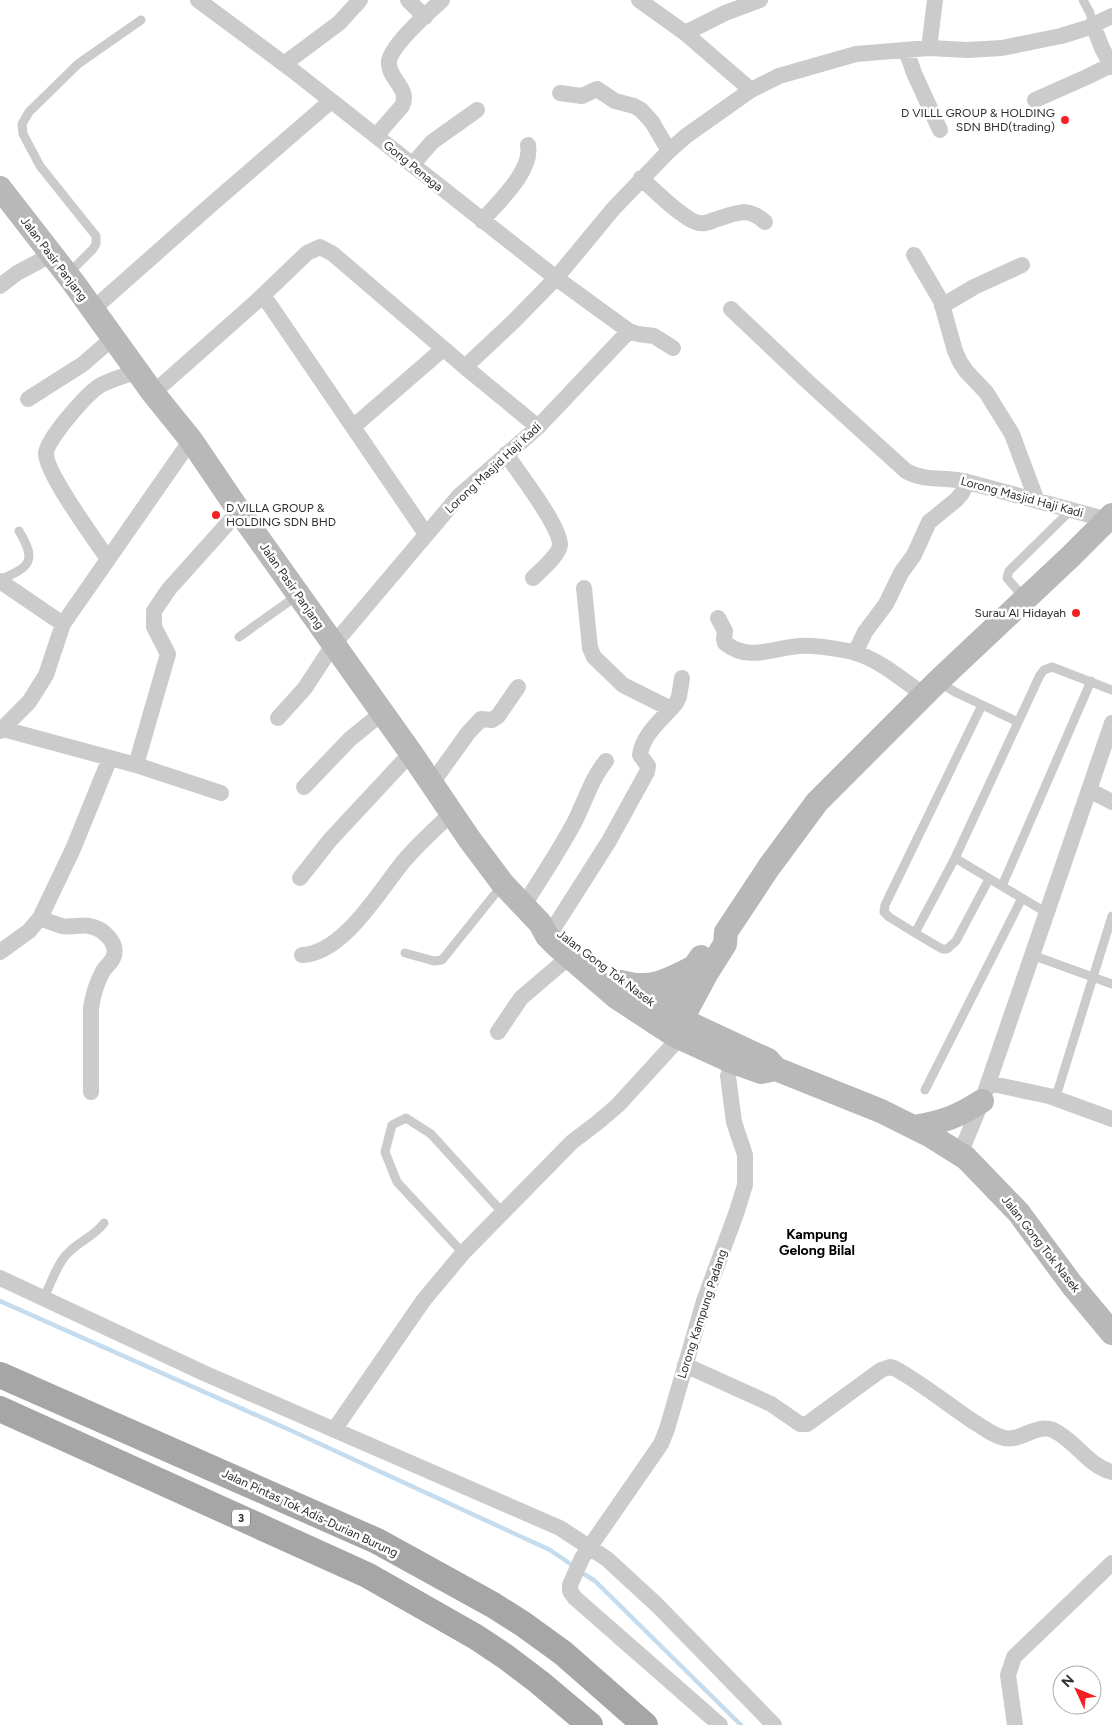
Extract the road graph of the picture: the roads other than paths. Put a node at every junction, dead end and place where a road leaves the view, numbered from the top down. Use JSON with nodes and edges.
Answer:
{"nodes":[{"id":1,"x":198,"y":0,"type":"edge"},
{"id":2,"x":360,"y":0,"type":"edge"},
{"id":3,"x":408,"y":0,"type":"edge"},
{"id":4,"x":442,"y":0,"type":"edge"},
{"id":5,"x":639,"y":0,"type":"edge"},
{"id":6,"x":760,"y":0,"type":"edge"},
{"id":7,"x":935,"y":0,"type":"edge"},
{"id":8,"x":1083,"y":0,"type":"edge"},
{"id":9,"x":1112,"y":16,"type":"edge"},
{"id":10,"x":425,"y":17,"type":"junction"},
{"id":11,"x":141,"y":20,"type":"dead end"},
{"id":12,"x":1093,"y":25,"type":"junction"},
{"id":13,"x":685,"y":33,"type":"junction"},
{"id":14,"x":929,"y":48,"type":"junction"},
{"id":15,"x":906,"y":50,"type":"junction"},
{"id":16,"x":284,"y":64,"type":"junction"},
{"id":17,"x":1112,"y":66,"type":"edge"},
{"id":18,"x":751,"y":90,"type":"junction"},
{"id":19,"x":560,"y":93,"type":"dead end"},
{"id":20,"x":1035,"y":100,"type":"dead end"},
{"id":21,"x":331,"y":101,"type":"junction"},
{"id":22,"x":477,"y":110,"type":"dead end"},
{"id":23,"x":940,"y":130,"type":"dead end"},
{"id":24,"x":376,"y":136,"type":"junction"},
{"id":25,"x":528,"y":145,"type":"dead end"},
{"id":26,"x":669,"y":151,"type":"junction"},
{"id":27,"x":412,"y":165,"type":"junction"},
{"id":28,"x":641,"y":178,"type":"junction"},
{"id":29,"x":0,"y":188,"type":"edge"},
{"id":30,"x":482,"y":221,"type":"junction"},
{"id":31,"x":764,"y":222,"type":"dead end"},
{"id":32,"x":51,"y":255,"type":"junction"},
{"id":33,"x":914,"y":255,"type":"dead end"},
{"id":34,"x":1022,"y":265,"type":"dead end"},
{"id":35,"x":67,"y":275,"type":"junction"},
{"id":36,"x":556,"y":278,"type":"junction"},
{"id":37,"x":0,"y":286,"type":"edge"},
{"id":38,"x":263,"y":296,"type":"junction"},
{"id":39,"x":942,"y":306,"type":"junction"},
{"id":40,"x":731,"y":309,"type":"dead end"},
{"id":41,"x":92,"y":310,"type":"junction"},
{"id":42,"x":629,"y":331,"type":"junction"},
{"id":43,"x":113,"y":338,"type":"junction"},
{"id":44,"x":673,"y":348,"type":"dead end"},
{"id":45,"x":444,"y":350,"type":"junction"},
{"id":46,"x":465,"y":367,"type":"junction"},
{"id":47,"x":137,"y":371,"type":"junction"},
{"id":48,"x":153,"y":393,"type":"junction"},
{"id":49,"x":28,"y":399,"type":"dead end"},
{"id":50,"x":538,"y":427,"type":"junction"},
{"id":51,"x":353,"y":428,"type":"junction"},
{"id":52,"x":191,"y":440,"type":"junction"},
{"id":53,"x":506,"y":454,"type":"junction"},
{"id":54,"x":967,"y":482,"type":"junction"},
{"id":55,"x":1037,"y":501,"type":"junction"},
{"id":56,"x":1071,"y":510,"type":"junction"},
{"id":57,"x":239,"y":511,"type":"junction"},
{"id":58,"x":1111,"y":518,"type":"edge"},
{"id":59,"x":19,"y":531,"type":"dead end"},
{"id":60,"x":426,"y":534,"type":"junction"},
{"id":61,"x":108,"y":559,"type":"junction"},
{"id":62,"x":533,"y":578,"type":"dead end"},
{"id":63,"x":0,"y":580,"type":"edge"},
{"id":64,"x":584,"y":588,"type":"dead end"},
{"id":65,"x":298,"y":595,"type":"junction"},
{"id":66,"x":1025,"y":599,"type":"junction"},
{"id":67,"x":718,"y":618,"type":"dead end"},
{"id":68,"x":63,"y":624,"type":"junction"},
{"id":69,"x":239,"y":637,"type":"dead end"},
{"id":70,"x":333,"y":644,"type":"junction"},
{"id":71,"x":855,"y":652,"type":"junction"},
{"id":72,"x":682,"y":678,"type":"dead end"},
{"id":73,"x":1091,"y":681,"type":"junction"},
{"id":74,"x":518,"y":687,"type":"dead end"},
{"id":75,"x":930,"y":688,"type":"junction"},
{"id":76,"x":1112,"y":690,"type":"edge"},
{"id":77,"x":982,"y":705,"type":"junction"},
{"id":78,"x":671,"y":709,"type":"junction"},
{"id":79,"x":382,"y":713,"type":"junction"},
{"id":80,"x":278,"y":718,"type":"dead end"},
{"id":81,"x":1018,"y":722,"type":"junction"},
{"id":82,"x":1112,"y":723,"type":"edge"},
{"id":83,"x":1,"y":730,"type":"edge"},
{"id":84,"x":411,"y":753,"type":"junction"},
{"id":85,"x":110,"y":758,"type":"junction"},
{"id":86,"x":606,"y":760,"type":"dead end"},
{"id":87,"x":136,"y":765,"type":"junction"},
{"id":88,"x":432,"y":783,"type":"junction"},
{"id":89,"x":304,"y":787,"type":"dead end"},
{"id":90,"x":1089,"y":790,"type":"junction"},
{"id":91,"x":221,"y":793,"type":"dead end"},
{"id":92,"x":1112,"y":802,"type":"edge"},
{"id":93,"x":452,"y":813,"type":"junction"},
{"id":94,"x":954,"y":858,"type":"junction"},
{"id":95,"x":300,"y":878,"type":"dead end"},
{"id":96,"x":989,"y":879,"type":"junction"},
{"id":97,"x":1002,"y":886,"type":"junction"},
{"id":98,"x":512,"y":893,"type":"junction"},
{"id":99,"x":1022,"y":898,"type":"junction"},
{"id":100,"x":1047,"y":913,"type":"junction"},
{"id":101,"x":1112,"y":916,"type":"edge"},
{"id":102,"x":40,"y":918,"type":"junction"},
{"id":103,"x":546,"y":926,"type":"junction"},
{"id":104,"x":915,"y":933,"type":"junction"},
{"id":105,"x":0,"y":952,"type":"edge"},
{"id":106,"x":405,"y":953,"type":"dead end"},
{"id":107,"x":302,"y":955,"type":"dead end"},
{"id":108,"x":1032,"y":955,"type":"junction"},
{"id":109,"x":569,"y":957,"type":"junction"},
{"id":110,"x":699,"y":971,"type":"junction"},
{"id":111,"x":1092,"y":977,"type":"junction"},
{"id":112,"x":621,"y":982,"type":"junction"},
{"id":113,"x":1112,"y":984,"type":"edge"},
{"id":114,"x":668,"y":1022,"type":"junction"},
{"id":115,"x":498,"y":1032,"type":"dead end"},
{"id":116,"x":719,"y":1037,"type":"junction"},
{"id":117,"x":733,"y":1062,"type":"junction"},
{"id":118,"x":776,"y":1069,"type":"junction"},
{"id":119,"x":925,"y":1090,"type":"dead end"},
{"id":120,"x":91,"y":1092,"type":"dead end"},
{"id":121,"x":985,"y":1092,"type":"junction"},
{"id":122,"x":1049,"y":1096,"type":"junction"},
{"id":123,"x":1112,"y":1119,"type":"edge"},
{"id":124,"x":914,"y":1127,"type":"junction"},
{"id":125,"x":960,"y":1154,"type":"junction"},
{"id":126,"x":502,"y":1212,"type":"junction"},
{"id":127,"x":104,"y":1223,"type":"dead end"},
{"id":128,"x":463,"y":1253,"type":"junction"},
{"id":129,"x":0,"y":1278,"type":"edge"},
{"id":130,"x":44,"y":1298,"type":"junction"},
{"id":131,"x":1112,"y":1333,"type":"edge"},
{"id":132,"x":685,"y":1365,"type":"junction"},
{"id":133,"x":0,"y":1375,"type":"edge"},
{"id":134,"x":0,"y":1409,"type":"edge"},
{"id":135,"x":334,"y":1430,"type":"junction"},
{"id":136,"x":1112,"y":1472,"type":"edge"},
{"id":137,"x":586,"y":1552,"type":"junction"},
{"id":138,"x":1112,"y":1563,"type":"edge"},
{"id":139,"x":584,"y":1719,"type":"edge"},
{"id":140,"x":645,"y":1725,"type":"edge"},
{"id":141,"x":720,"y":1725,"type":"edge"},
{"id":142,"x":774,"y":1725,"type":"edge"},
{"id":143,"x":1015,"y":1725,"type":"edge"}],
"edges":[{"from":1,"to":16,"type":"street","name":"Gong Penaga"},
{"from":2,"to":16,"type":"street"},
{"from":3,"to":10,"type":"street"},
{"from":4,"to":10,"type":"street"},
{"from":5,"to":13,"type":"street"},
{"from":6,"to":13,"type":"street"},
{"from":7,"to":14,"type":"street"},
{"from":8,"to":12,"type":"lane"},
{"from":9,"to":12,"type":"street"},
{"from":10,"to":24,"type":"street"},
{"from":11,"to":35,"type":"lane"},
{"from":12,"to":14,"type":"street"},
{"from":12,"to":17,"type":"street"},
{"from":13,"to":18,"type":"street"},
{"from":14,"to":15,"type":"street"},
{"from":15,"to":18,"type":"street"},
{"from":15,"to":23,"type":"street"},
{"from":16,"to":21,"type":"street","name":"Gong Penaga"},
{"from":17,"to":20,"type":"street"},
{"from":18,"to":26,"type":"street"},
{"from":19,"to":26,"type":"street"},
{"from":21,"to":24,"type":"street","name":"Gong Penaga"},
{"from":21,"to":41,"type":"street"},
{"from":22,"to":27,"type":"street"},
{"from":24,"to":27,"type":"street","name":"Gong Penaga"},
{"from":25,"to":30,"type":"street"},
{"from":26,"to":28,"type":"street"},
{"from":27,"to":30,"type":"street","name":"Gong Penaga"},
{"from":28,"to":31,"type":"street"},
{"from":28,"to":36,"type":"street"},
{"from":29,"to":32,"type":"main road","name":"Jalan Pasir Panjang"},
{"from":30,"to":36,"type":"street","name":"Gong Penaga"},
{"from":32,"to":35,"type":"main road","name":"Jalan Pasir Panjang"},
{"from":32,"to":37,"type":"street"},
{"from":33,"to":39,"type":"street"},
{"from":34,"to":39,"type":"street"},
{"from":35,"to":41,"type":"main road","name":"Jalan Pasir Panjang"},
{"from":36,"to":42,"type":"street","name":"Gong Penaga"},
{"from":36,"to":46,"type":"street"},
{"from":38,"to":45,"type":"street"},
{"from":38,"to":48,"type":"street"},
{"from":38,"to":51,"type":"street"},
{"from":39,"to":55,"type":"street"},
{"from":40,"to":54,"type":"street","name":"Lorong Masjid Haji Kadi"},
{"from":41,"to":43,"type":"main road","name":"Jalan Pasir Panjang"},
{"from":42,"to":44,"type":"street"},
{"from":42,"to":50,"type":"street","name":"Lorong Masjid Haji Kadi"},
{"from":43,"to":47,"type":"main road","name":"Jalan Pasir Panjang"},
{"from":43,"to":49,"type":"street"},
{"from":45,"to":46,"type":"street"},
{"from":45,"to":51,"type":"street"},
{"from":46,"to":50,"type":"street"},
{"from":47,"to":48,"type":"main road","name":"Jalan Pasir Panjang"},
{"from":47,"to":61,"type":"street"},
{"from":48,"to":52,"type":"main road","name":"Jalan Pasir Panjang"},
{"from":50,"to":53,"type":"street","name":"Lorong Masjid Haji Kadi"},
{"from":51,"to":60,"type":"street"},
{"from":52,"to":57,"type":"main road","name":"Jalan Pasir Panjang"},
{"from":52,"to":61,"type":"street"},
{"from":53,"to":60,"type":"street","name":"Lorong Masjid Haji Kadi"},
{"from":53,"to":62,"type":"street"},
{"from":54,"to":55,"type":"street","name":"Lorong Masjid Haji Kadi"},
{"from":54,"to":71,"type":"street"},
{"from":55,"to":56,"type":"street","name":"Lorong Masjid Haji Kadi"},
{"from":56,"to":58,"type":"street","name":"Lorong Masjid Haji Kadi"},
{"from":56,"to":66,"type":"lane"},
{"from":57,"to":65,"type":"main road","name":"Jalan Pasir Panjang"},
{"from":57,"to":87,"type":"street"},
{"from":58,"to":66,"type":"main road"},
{"from":59,"to":63,"type":"lane"},
{"from":60,"to":70,"type":"street","name":"Lorong Masjid Haji Kadi"},
{"from":61,"to":68,"type":"street"},
{"from":63,"to":68,"type":"street"},
{"from":64,"to":78,"type":"street"},
{"from":65,"to":69,"type":"lane"},
{"from":65,"to":70,"type":"main road","name":"Jalan Pasir Panjang"},
{"from":66,"to":75,"type":"main road"},
{"from":67,"to":71,"type":"street"},
{"from":68,"to":83,"type":"street"},
{"from":70,"to":79,"type":"main road","name":"Jalan Pasir Panjang"},
{"from":70,"to":80,"type":"street","name":"Lorong Masjid Haji Kadi"},
{"from":71,"to":75,"type":"street"},
{"from":72,"to":78,"type":"street"},
{"from":73,"to":76,"type":"lane"},
{"from":73,"to":81,"type":"lane"},
{"from":73,"to":97,"type":"lane"},
{"from":74,"to":88,"type":"street"},
{"from":75,"to":77,"type":"lane"},
{"from":75,"to":110,"type":"main road"},
{"from":77,"to":81,"type":"lane"},
{"from":77,"to":104,"type":"lane"},
{"from":78,"to":103,"type":"street"},
{"from":79,"to":84,"type":"main road","name":"Jalan Pasir Panjang"},
{"from":79,"to":89,"type":"street"},
{"from":81,"to":94,"type":"lane"},
{"from":82,"to":90,"type":"street"},
{"from":83,"to":85,"type":"street"},
{"from":84,"to":88,"type":"main road","name":"Jalan Pasir Panjang"},
{"from":84,"to":95,"type":"street"},
{"from":85,"to":87,"type":"street"},
{"from":85,"to":102,"type":"street"},
{"from":86,"to":98,"type":"street"},
{"from":87,"to":91,"type":"street"},
{"from":88,"to":93,"type":"main road","name":"Jalan Pasir Panjang"},
{"from":90,"to":92,"type":"street"},
{"from":90,"to":100,"type":"street"},
{"from":93,"to":98,"type":"main road","name":"Jalan Pasir Panjang"},
{"from":93,"to":107,"type":"street"},
{"from":94,"to":96,"type":"lane"},
{"from":94,"to":104,"type":"lane"},
{"from":96,"to":97,"type":"lane"},
{"from":96,"to":104,"type":"lane"},
{"from":97,"to":99,"type":"lane"},
{"from":98,"to":103,"type":"main road","name":"Jalan Gong Tok Nasek"},
{"from":98,"to":106,"type":"lane"},
{"from":99,"to":100,"type":"lane"},
{"from":99,"to":119,"type":"lane"},
{"from":100,"to":108,"type":"street"},
{"from":101,"to":111,"type":"lane"},
{"from":102,"to":105,"type":"street"},
{"from":102,"to":120,"type":"street"},
{"from":103,"to":109,"type":"main road","name":"Jalan Gong Tok Nasek"},
{"from":103,"to":112,"type":"main road","name":"Jalan Gong Tok Nasek"},
{"from":108,"to":111,"type":"lane"},
{"from":108,"to":121,"type":"street"},
{"from":109,"to":114,"type":"main road","name":"Jalan Gong Tok Nasek"},
{"from":109,"to":115,"type":"street"},
{"from":110,"to":112,"type":"main road"},
{"from":110,"to":114,"type":"main road"},
{"from":110,"to":116,"type":"main road"},
{"from":111,"to":113,"type":"lane"},
{"from":111,"to":122,"type":"lane"},
{"from":112,"to":114,"type":"main road","name":"Jalan Gong Tok Nasek"},
{"from":114,"to":116,"type":"main road","name":"Jalan Gong Tok Nasek"},
{"from":114,"to":117,"type":"main road","name":"Jalan Gong Tok Nasek"},
{"from":114,"to":126,"type":"street"},
{"from":116,"to":118,"type":"main road","name":"Jalan Gong Tok Nasek"},
{"from":117,"to":118,"type":"main road","name":"Jalan Gong Tok Nasek"},
{"from":117,"to":132,"type":"street","name":"Lorong Kampung Padang"},
{"from":118,"to":124,"type":"main road","name":"Jalan Gong Tok Nasek"},
{"from":121,"to":122,"type":"street"},
{"from":121,"to":124,"type":"main road"},
{"from":121,"to":125,"type":"street"},
{"from":122,"to":123,"type":"street"},
{"from":124,"to":125,"type":"main road","name":"Jalan Gong Tok Nasek"},
{"from":125,"to":131,"type":"main road","name":"Jalan Gong Tok Nasek"},
{"from":126,"to":128,"type":"street"},
{"from":126,"to":128,"type":"lane"},
{"from":127,"to":130,"type":"lane"},
{"from":128,"to":135,"type":"street"},
{"from":129,"to":130,"type":"street"},
{"from":130,"to":135,"type":"street"},
{"from":132,"to":136,"type":"street"},
{"from":132,"to":137,"type":"street","name":"Lorong Kampung Padang"},
{"from":133,"to":140,"type":"main road","name":"Jalan Pintas Tok Adis-Durian Burung"},
{"from":134,"to":139,"type":"main road","number":"3"},
{"from":135,"to":137,"type":"street"},
{"from":137,"to":141,"type":"street","name":"Lorong Kampung Padang"},
{"from":137,"to":142,"type":"street"},
{"from":138,"to":143,"type":"street"}]}
